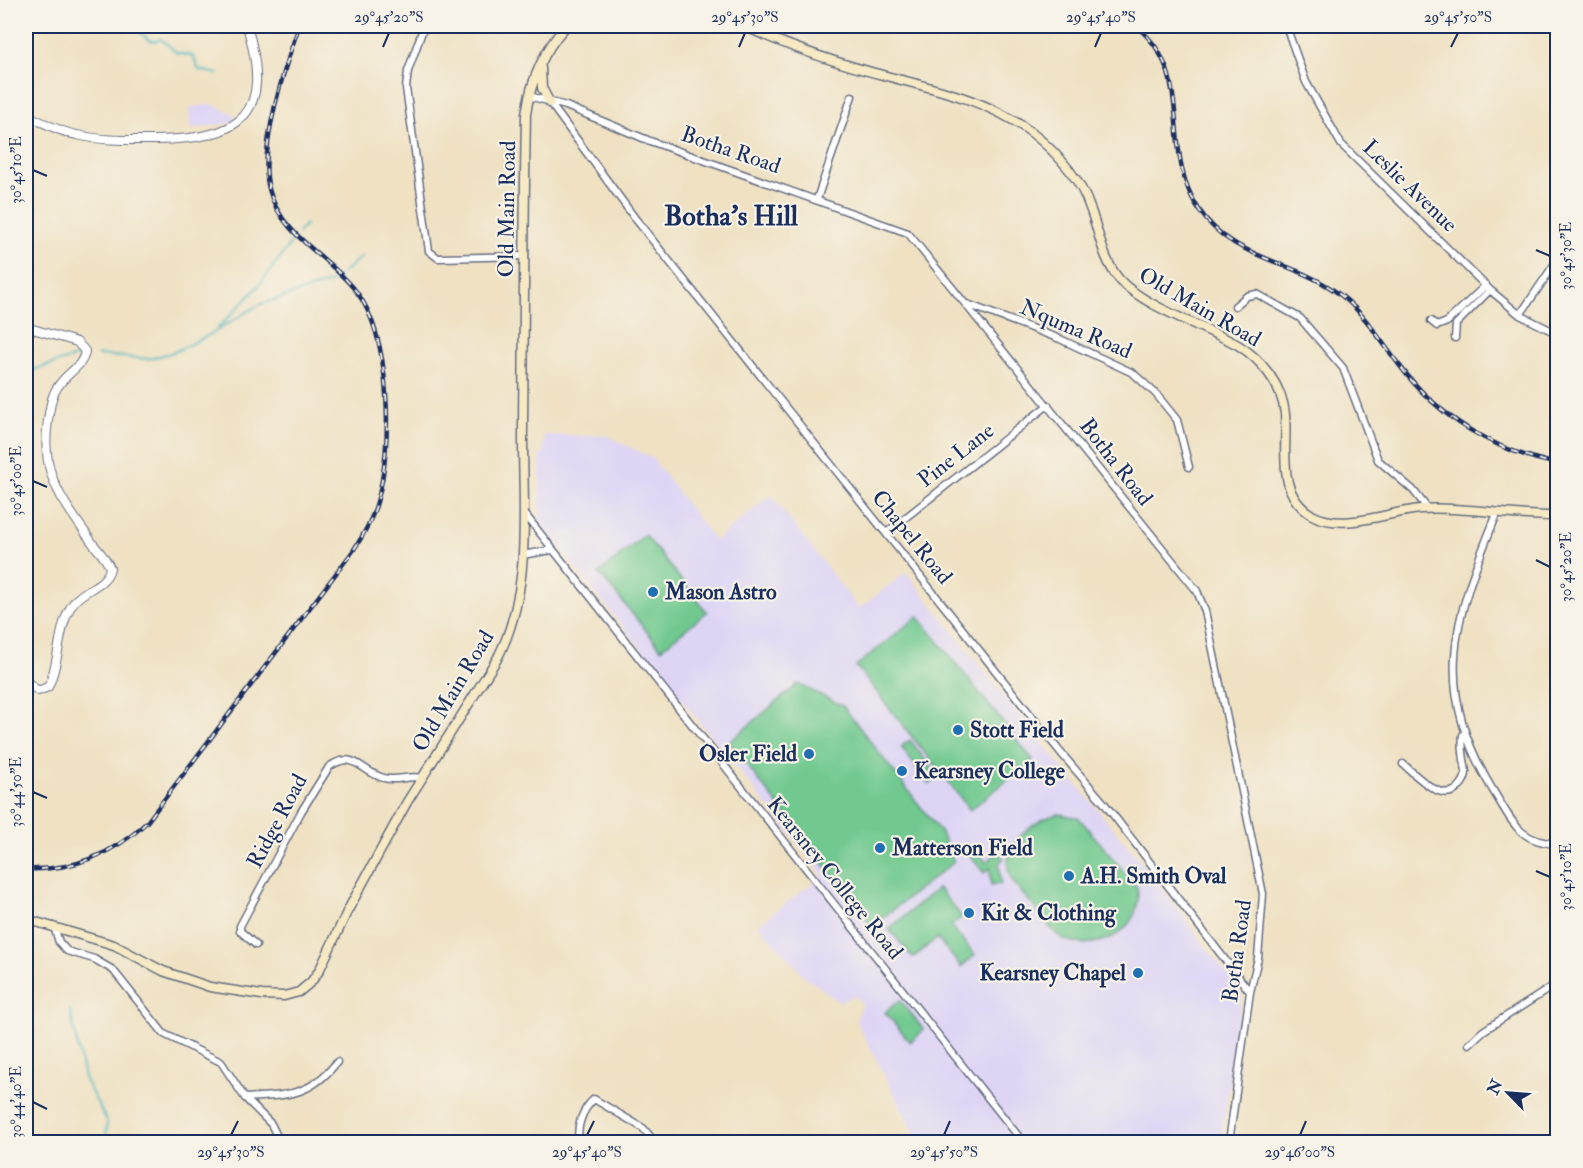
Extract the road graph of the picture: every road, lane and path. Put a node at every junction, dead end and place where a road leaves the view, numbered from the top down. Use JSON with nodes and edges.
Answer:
{"nodes":[{"id":1,"x":247,"y":26,"type":"edge"},
{"id":2,"x":424,"y":26,"type":"edge"},
{"id":3,"x":566,"y":26,"type":"edge"},
{"id":4,"x":744,"y":26,"type":"edge"},
{"id":5,"x":1286,"y":26,"type":"edge"},
{"id":6,"x":544,"y":53,"type":"junction"},
{"id":7,"x":529,"y":96,"type":"junction"},
{"id":8,"x":852,"y":96,"type":"dead end"},
{"id":9,"x":550,"y":103,"type":"junction"},
{"id":10,"x":26,"y":116,"type":"edge"},
{"id":11,"x":817,"y":199,"type":"junction"},
{"id":12,"x":524,"y":256,"type":"junction"},
{"id":13,"x":1557,"y":259,"type":"edge"},
{"id":14,"x":1488,"y":287,"type":"junction"},
{"id":15,"x":966,"y":304,"type":"junction"},
{"id":16,"x":1235,"y":306,"type":"dead end"},
{"id":17,"x":1520,"y":315,"type":"junction"},
{"id":18,"x":1431,"y":321,"type":"dead end"},
{"id":19,"x":26,"y":327,"type":"edge"},
{"id":20,"x":1557,"y":334,"type":"edge"},
{"id":21,"x":1455,"y":338,"type":"dead end"},
{"id":22,"x":1048,"y":405,"type":"junction"},
{"id":23,"x":1189,"y":467,"type":"dead end"},
{"id":24,"x":1428,"y":509,"type":"junction"},
{"id":25,"x":524,"y":513,"type":"junction"},
{"id":26,"x":1497,"y":514,"type":"junction"},
{"id":27,"x":1557,"y":516,"type":"edge"},
{"id":28,"x":886,"y":533,"type":"junction"},
{"id":29,"x":552,"y":550,"type":"junction"},
{"id":30,"x":522,"y":555,"type":"junction"},
{"id":31,"x":26,"y":681,"type":"edge"},
{"id":32,"x":1463,"y":731,"type":"junction"},
{"id":33,"x":1402,"y":764,"type":"dead end"},
{"id":34,"x":421,"y":778,"type":"junction"},
{"id":35,"x":1557,"y":844,"type":"edge"},
{"id":36,"x":28,"y":920,"type":"edge"},
{"id":37,"x":54,"y":927,"type":"junction"},
{"id":38,"x":26,"y":929,"type":"edge"},
{"id":39,"x":256,"y":945,"type":"dead end"},
{"id":40,"x":1557,"y":983,"type":"edge"},
{"id":41,"x":1250,"y":992,"type":"junction"},
{"id":42,"x":1469,"y":1044,"type":"dead end"},
{"id":43,"x":337,"y":1062,"type":"dead end"},
{"id":44,"x":245,"y":1098,"type":"junction"},
{"id":45,"x":653,"y":1140,"type":"dead end"},
{"id":46,"x":280,"y":1143,"type":"edge"},
{"id":47,"x":579,"y":1143,"type":"edge"},
{"id":48,"x":1023,"y":1143,"type":"edge"},
{"id":49,"x":1228,"y":1143,"type":"edge"}],
"edges":[{"from":1,"to":10,"type":"street"},
{"from":2,"to":12,"type":"street"},
{"from":3,"to":6,"type":"main road","name":"Old Main Road"},
{"from":4,"to":24,"type":"main road","name":"Old Main Road"},
{"from":5,"to":14,"type":"street","name":"Leslie Avenue"},
{"from":6,"to":7,"type":"main road","name":"Old Main Road"},
{"from":6,"to":9,"type":"main road"},
{"from":7,"to":9,"type":"street","name":"Botha Road"},
{"from":7,"to":12,"type":"main road","name":"Old Main Road"},
{"from":8,"to":11,"type":"street"},
{"from":9,"to":11,"type":"street","name":"Botha Road"},
{"from":9,"to":28,"type":"street","name":"Chapel Road"},
{"from":11,"to":15,"type":"street","name":"Botha Road"},
{"from":12,"to":25,"type":"main road","name":"Old Main Road"},
{"from":13,"to":17,"type":"street"},
{"from":14,"to":17,"type":"street","name":"Leslie Avenue"},
{"from":14,"to":18,"type":"street"},
{"from":14,"to":21,"type":"street"},
{"from":15,"to":22,"type":"street","name":"Botha Road"},
{"from":15,"to":23,"type":"street","name":"Nquma Road"},
{"from":16,"to":24,"type":"street"},
{"from":17,"to":20,"type":"street","name":"Leslie Avenue"},
{"from":19,"to":31,"type":"street"},
{"from":22,"to":28,"type":"street","name":"Pine Lane"},
{"from":22,"to":41,"type":"street","name":"Botha Road"},
{"from":24,"to":26,"type":"main road","name":"Old Main Road"},
{"from":25,"to":29,"type":"street","name":"Kearsney College Road"},
{"from":25,"to":30,"type":"main road","name":"Old Main Road"},
{"from":26,"to":27,"type":"main road","name":"Old Main Road"},
{"from":26,"to":32,"type":"street"},
{"from":28,"to":41,"type":"street","name":"Chapel Road"},
{"from":29,"to":30,"type":"street"},
{"from":29,"to":48,"type":"street","name":"Kearsney College Road"},
{"from":30,"to":34,"type":"main road","name":"Old Main Road"},
{"from":32,"to":33,"type":"street"},
{"from":32,"to":35,"type":"street"},
{"from":34,"to":37,"type":"main road","name":"Old Main Road"},
{"from":34,"to":39,"type":"street","name":"Ridge Road"},
{"from":36,"to":37,"type":"main road","name":"Old Main Road"},
{"from":36,"to":38,"type":"street"},
{"from":37,"to":44,"type":"street"},
{"from":40,"to":42,"type":"street"},
{"from":41,"to":49,"type":"street","name":"Botha Road"},
{"from":43,"to":44,"type":"street"},
{"from":44,"to":46,"type":"street"},
{"from":45,"to":47,"type":"street"}]}
